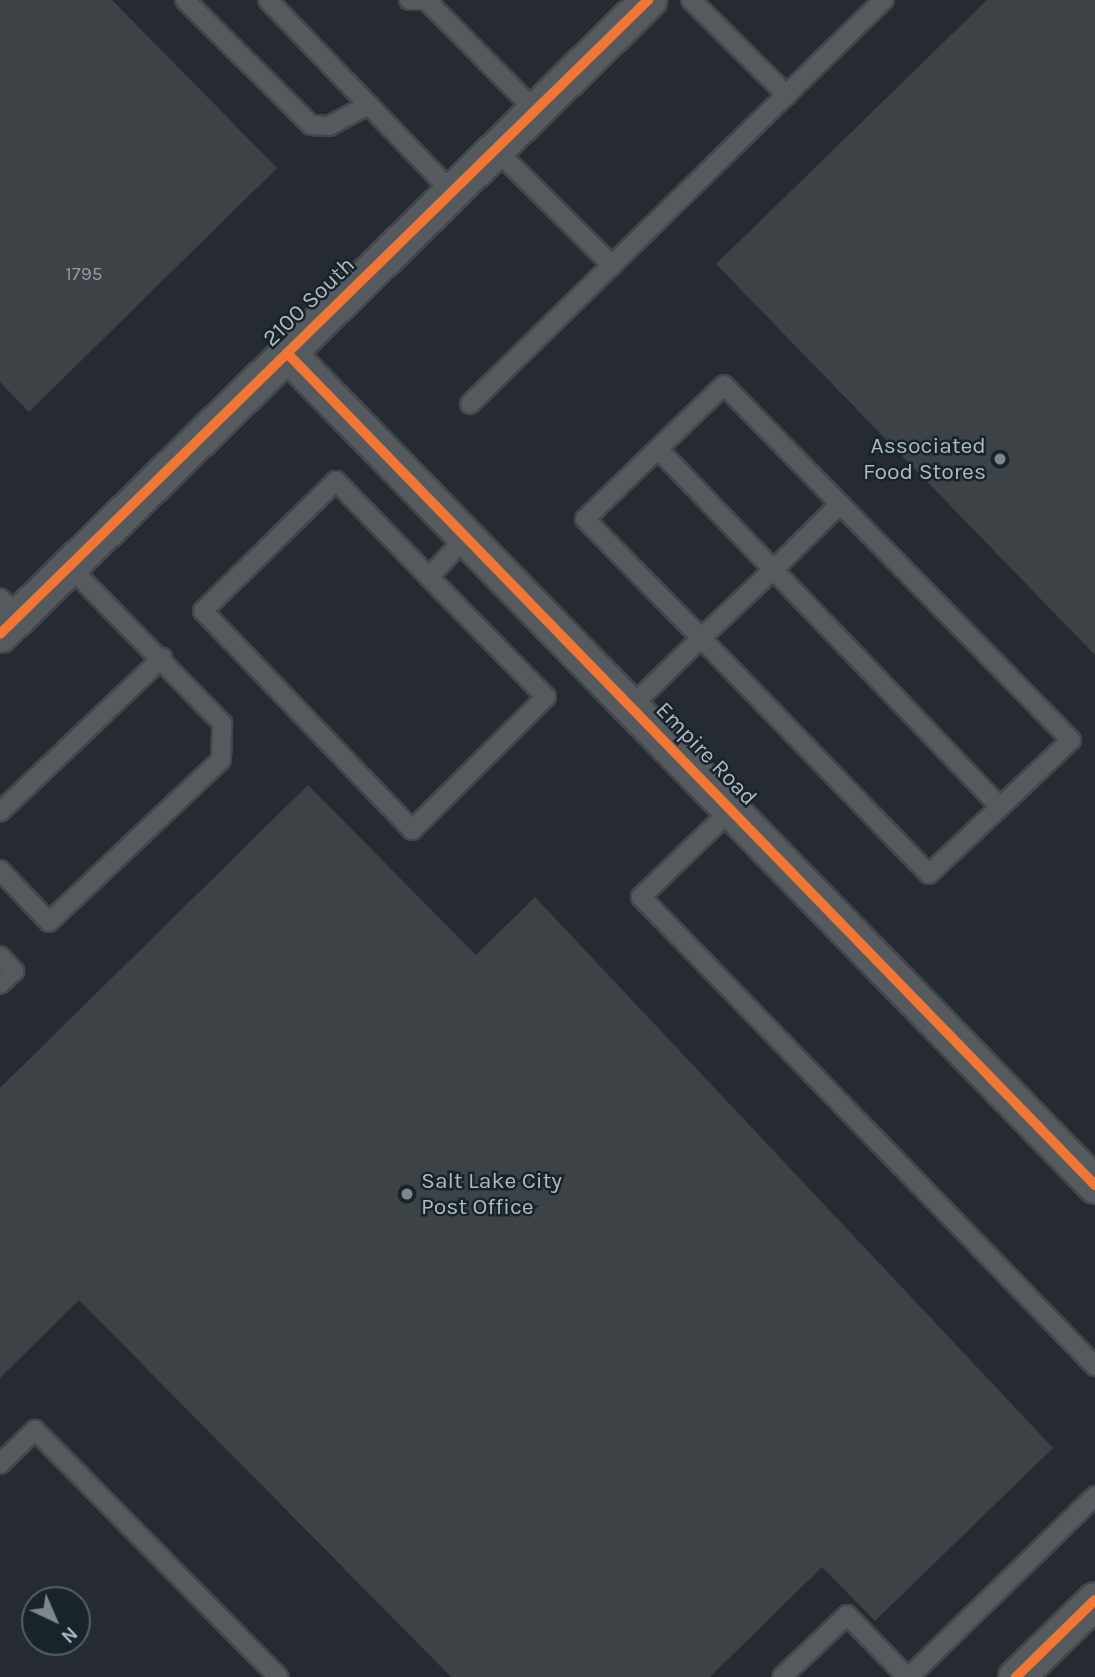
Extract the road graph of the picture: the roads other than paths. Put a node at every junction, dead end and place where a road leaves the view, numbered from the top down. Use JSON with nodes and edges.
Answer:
{"nodes":[{"id":1,"x":185,"y":0,"type":"edge"},
{"id":2,"x":268,"y":0,"type":"edge"},
{"id":3,"x":409,"y":0,"type":"edge"},
{"id":4,"x":648,"y":0,"type":"edge"},
{"id":5,"x":691,"y":0,"type":"edge"},
{"id":6,"x":884,"y":0,"type":"edge"},
{"id":7,"x":430,"y":2,"type":"edge"},
{"id":8,"x":787,"y":95,"type":"junction"},
{"id":9,"x":368,"y":105,"type":"junction"},
{"id":10,"x":535,"y":110,"type":"junction"},
{"id":11,"x":495,"y":149,"type":"junction"},
{"id":12,"x":452,"y":192,"type":"junction"},
{"id":13,"x":612,"y":265,"type":"junction"},
{"id":14,"x":287,"y":353,"type":"junction"},
{"id":15,"x":470,"y":404,"type":"dead end"},
{"id":16,"x":658,"y":449,"type":"junction"},
{"id":17,"x":840,"y":504,"type":"junction"},
{"id":18,"x":466,"y":537,"type":"junction"},
{"id":19,"x":69,"y":566,"type":"junction"},
{"id":20,"x":772,"y":570,"type":"junction"},
{"id":21,"x":429,"y":577,"type":"junction"},
{"id":22,"x":6,"y":616,"type":"edge"},
{"id":23,"x":701,"y":638,"type":"junction"},
{"id":24,"x":162,"y":658,"type":"junction"},
{"id":25,"x":631,"y":707,"type":"junction"},
{"id":26,"x":1000,"y":807,"type":"junction"},
{"id":27,"x":731,"y":810,"type":"junction"},
{"id":28,"x":0,"y":812,"type":"edge"},
{"id":29,"x":0,"y":870,"type":"edge"},
{"id":30,"x":0,"y":956,"type":"edge"},
{"id":31,"x":0,"y":984,"type":"edge"},
{"id":32,"x":1095,"y":1185,"type":"edge"},
{"id":33,"x":1095,"y":1366,"type":"edge"},
{"id":34,"x":0,"y":1464,"type":"edge"},
{"id":35,"x":1095,"y":1496,"type":"edge"},
{"id":36,"x":1095,"y":1600,"type":"edge"},
{"id":37,"x":279,"y":1677,"type":"edge"},
{"id":38,"x":782,"y":1677,"type":"edge"},
{"id":39,"x":908,"y":1677,"type":"edge"},
{"id":40,"x":1016,"y":1677,"type":"edge"}],
"edges":[{"from":1,"to":9,"type":"lane"},
{"from":2,"to":9,"type":"lane"},
{"from":3,"to":7,"type":"lane"},
{"from":4,"to":10,"type":"street","name":"2100 South"},
{"from":5,"to":8,"type":"lane"},
{"from":6,"to":8,"type":"lane"},
{"from":7,"to":10,"type":"lane"},
{"from":8,"to":13,"type":"lane"},
{"from":9,"to":12,"type":"lane"},
{"from":10,"to":11,"type":"street","name":"2100 South"},
{"from":11,"to":12,"type":"street","name":"2100 South"},
{"from":11,"to":13,"type":"lane"},
{"from":12,"to":14,"type":"street","name":"2100 South"},
{"from":13,"to":15,"type":"lane"},
{"from":14,"to":18,"type":"street","name":"Empire Road"},
{"from":14,"to":19,"type":"street","name":"2100 South"},
{"from":16,"to":17,"type":"lane"},
{"from":16,"to":20,"type":"lane"},
{"from":16,"to":23,"type":"lane"},
{"from":17,"to":20,"type":"lane"},
{"from":17,"to":26,"type":"lane"},
{"from":18,"to":21,"type":"lane"},
{"from":18,"to":25,"type":"street","name":"Empire Road"},
{"from":19,"to":22,"type":"street","name":"2100 South"},
{"from":19,"to":24,"type":"lane"},
{"from":20,"to":23,"type":"lane"},
{"from":20,"to":26,"type":"lane"},
{"from":21,"to":21,"type":"lane"},
{"from":23,"to":25,"type":"lane"},
{"from":23,"to":26,"type":"lane"},
{"from":24,"to":28,"type":"lane"},
{"from":24,"to":29,"type":"lane"},
{"from":25,"to":27,"type":"street","name":"Empire Road"},
{"from":27,"to":32,"type":"street","name":"Empire Road"},
{"from":27,"to":33,"type":"lane"},
{"from":30,"to":31,"type":"lane"},
{"from":34,"to":37,"type":"lane"},
{"from":35,"to":39,"type":"lane"},
{"from":36,"to":40,"type":"street"},
{"from":38,"to":39,"type":"lane"}]}
